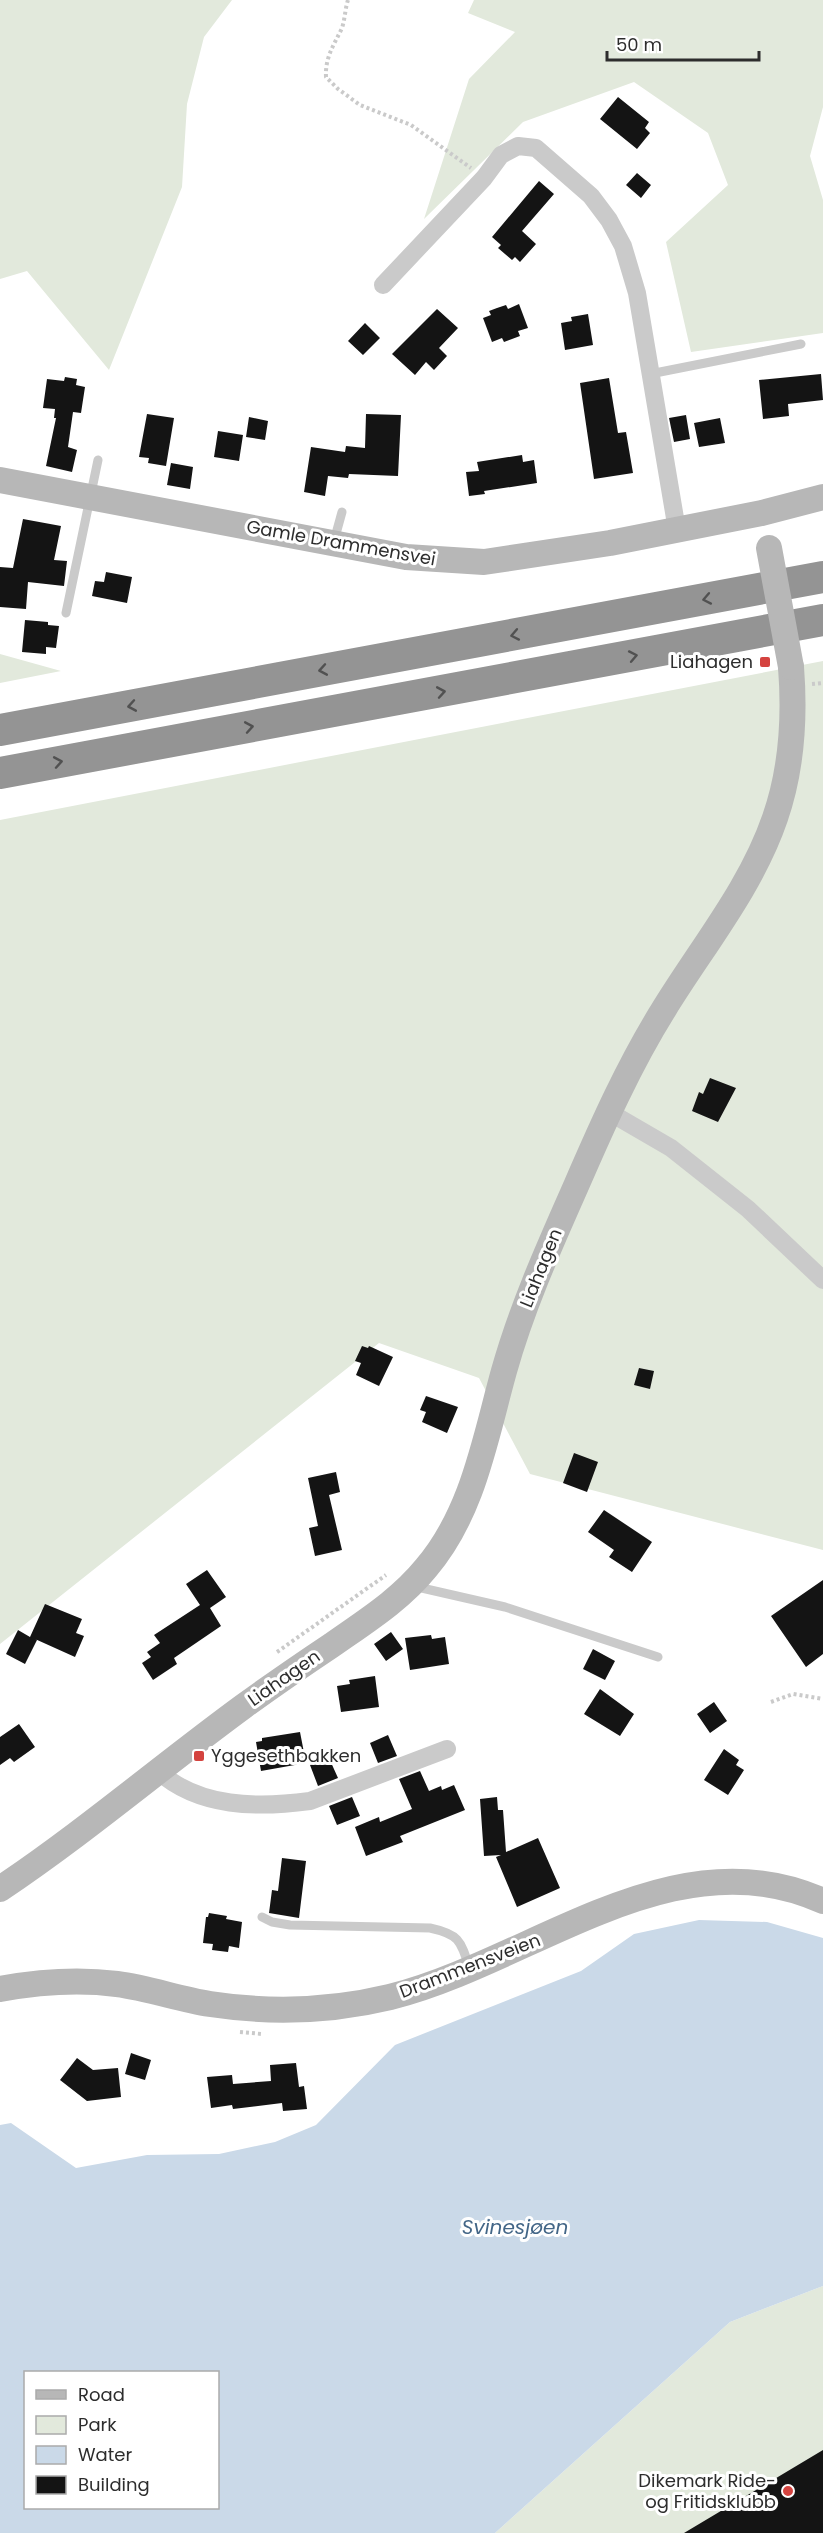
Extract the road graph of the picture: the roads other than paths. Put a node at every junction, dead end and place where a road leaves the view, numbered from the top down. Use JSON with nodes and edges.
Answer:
{"nodes":[{"id":1,"x":383,"y":285,"type":"dead end"},
{"id":2,"x":801,"y":344,"type":"dead end"},
{"id":3,"x":650,"y":374,"type":"junction"},
{"id":4,"x":98,"y":460,"type":"dead end"},
{"id":5,"x":0,"y":480,"type":"edge"},
{"id":6,"x":823,"y":497,"type":"edge"},
{"id":7,"x":90,"y":498,"type":"junction"},
{"id":8,"x":342,"y":512,"type":"dead end"},
{"id":9,"x":762,"y":513,"type":"junction"},
{"id":10,"x":677,"y":530,"type":"junction"},
{"id":11,"x":333,"y":543,"type":"junction"},
{"id":12,"x":823,"y":578,"type":"edge"},
{"id":13,"x":66,"y":613,"type":"dead end"},
{"id":14,"x":823,"y":620,"type":"edge"},
{"id":15,"x":0,"y":730,"type":"edge"},
{"id":16,"x":0,"y":773,"type":"edge"},
{"id":17,"x":609,"y":1112,"type":"junction"},
{"id":18,"x":823,"y":1280,"type":"edge"},
{"id":19,"x":410,"y":1585,"type":"junction"},
{"id":20,"x":658,"y":1657,"type":"dead end"},
{"id":21,"x":447,"y":1749,"type":"dead end"},
{"id":22,"x":158,"y":1772,"type":"junction"},
{"id":23,"x":0,"y":1889,"type":"edge"},
{"id":24,"x":823,"y":1900,"type":"edge"},
{"id":25,"x":262,"y":1917,"type":"dead end"},
{"id":26,"x":470,"y":1969,"type":"junction"},
{"id":27,"x":0,"y":1989,"type":"edge"}],
"edges":[{"from":1,"to":3,"type":"street"},
{"from":2,"to":3,"type":"lane"},
{"from":3,"to":10,"type":"street"},
{"from":4,"to":7,"type":"lane"},
{"from":5,"to":7,"type":"main road","name":"Gamle Drammensvei"},
{"from":6,"to":9,"type":"main road","name":"Gamle Drammensvei"},
{"from":7,"to":11,"type":"main road","name":"Gamle Drammensvei"},
{"from":7,"to":13,"type":"lane"},
{"from":8,"to":11,"type":"lane"},
{"from":9,"to":10,"type":"main road","name":"Gamle Drammensvei"},
{"from":9,"to":17,"type":"main road","name":"Liahagen","bridge":true},
{"from":10,"to":11,"type":"main road","name":"Gamle Drammensvei"},
{"from":12,"to":15,"type":"highway","one_way":true},
{"from":16,"to":14,"type":"highway","one_way":true},
{"from":17,"to":18,"type":"street"},
{"from":17,"to":19,"type":"main road","name":"Liahagen"},
{"from":19,"to":20,"type":"lane"},
{"from":19,"to":22,"type":"main road","name":"Liahagen"},
{"from":21,"to":22,"type":"street"},
{"from":22,"to":23,"type":"main road","name":"Liahagen"},
{"from":24,"to":26,"type":"main road","name":"Drammensveien"},
{"from":25,"to":26,"type":"lane"},
{"from":26,"to":27,"type":"main road","name":"Drammensveien"}]}
